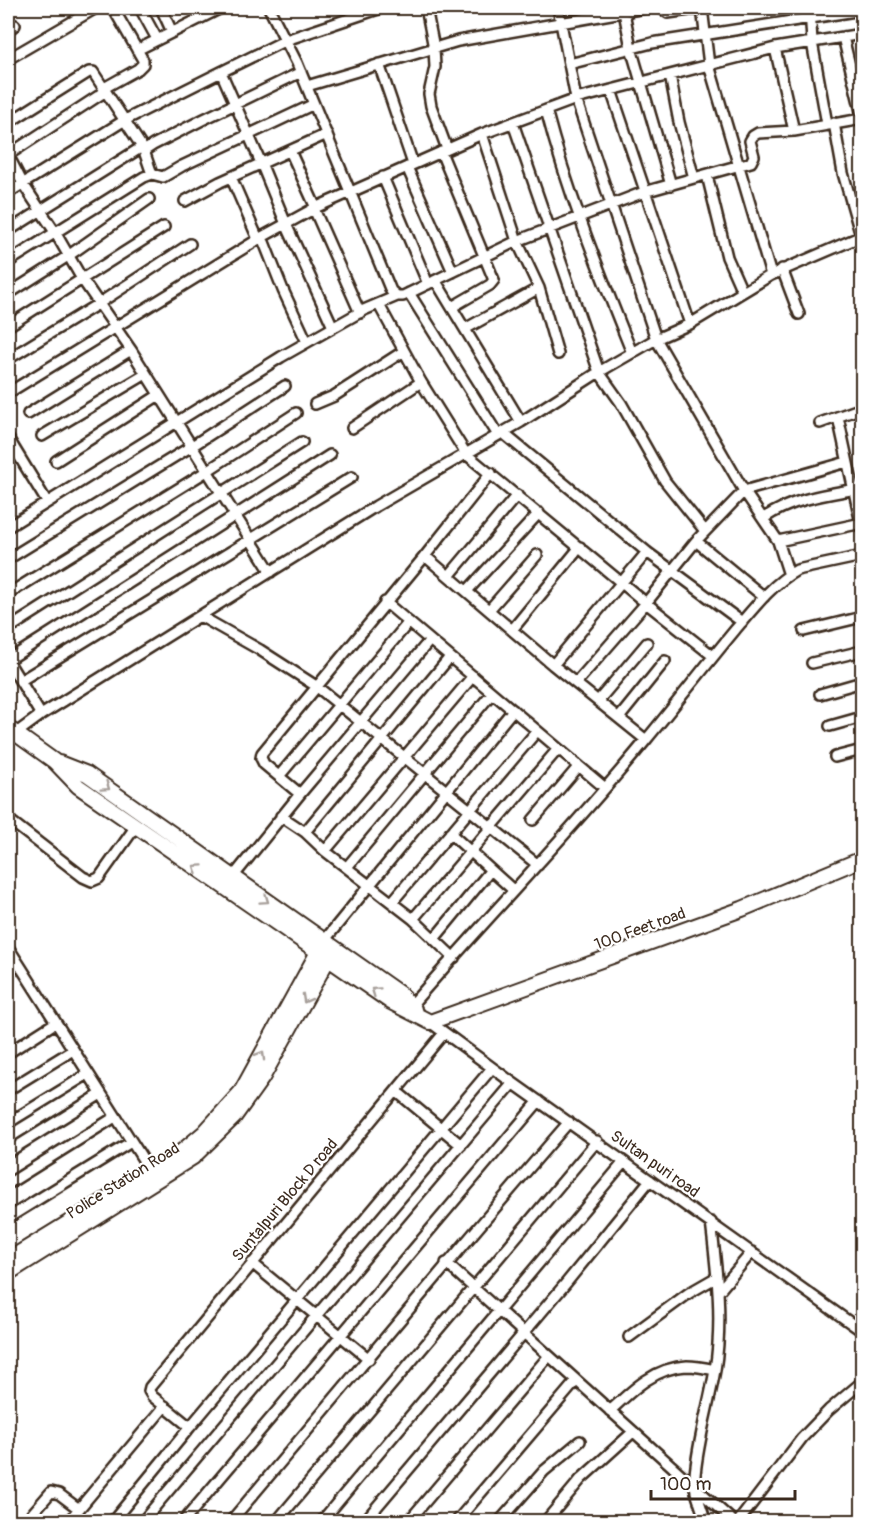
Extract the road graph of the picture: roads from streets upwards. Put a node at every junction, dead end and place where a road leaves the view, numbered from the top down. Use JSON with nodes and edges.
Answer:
{"nodes":[{"id":1,"x":96,"y":8,"type":"edge"},
{"id":2,"x":113,"y":8,"type":"edge"},
{"id":3,"x":140,"y":8,"type":"edge"},
{"id":4,"x":161,"y":8,"type":"edge"},
{"id":5,"x":221,"y":8,"type":"edge"},
{"id":6,"x":269,"y":8,"type":"edge"},
{"id":7,"x":381,"y":8,"type":"edge"},
{"id":8,"x":426,"y":8,"type":"edge"},
{"id":9,"x":558,"y":8,"type":"edge"},
{"id":10,"x":645,"y":8,"type":"edge"},
{"id":11,"x":661,"y":8,"type":"edge"},
{"id":12,"x":703,"y":8,"type":"edge"},
{"id":13,"x":810,"y":8,"type":"edge"},
{"id":14,"x":862,"y":10,"type":"edge"},
{"id":15,"x":624,"y":12,"type":"junction"},
{"id":16,"x":812,"y":19,"type":"junction"},
{"id":17,"x":560,"y":22,"type":"junction"},
{"id":18,"x":172,"y":32,"type":"junction"},
{"id":19,"x":862,"y":34,"type":"edge"},
{"id":20,"x":705,"y":36,"type":"junction"},
{"id":21,"x":843,"y":37,"type":"junction"},
{"id":22,"x":157,"y":39,"type":"junction"},
{"id":23,"x":286,"y":40,"type":"junction"},
{"id":24,"x":812,"y":42,"type":"junction"},
{"id":25,"x":434,"y":48,"type":"junction"},
{"id":26,"x":631,"y":48,"type":"junction"},
{"id":27,"x":775,"y":48,"type":"junction"},
{"id":28,"x":137,"y":50,"type":"junction"},
{"id":29,"x":8,"y":59,"type":"edge"},
{"id":30,"x":380,"y":64,"type":"junction"},
{"id":31,"x":569,"y":64,"type":"junction"},
{"id":32,"x":709,"y":65,"type":"junction"},
{"id":33,"x":221,"y":72,"type":"junction"},
{"id":34,"x":301,"y":72,"type":"junction"},
{"id":35,"x":670,"y":75,"type":"junction"},
{"id":36,"x":641,"y":82,"type":"junction"},
{"id":37,"x":307,"y":86,"type":"junction"},
{"id":38,"x":105,"y":90,"type":"junction"},
{"id":39,"x":611,"y":90,"type":"junction"},
{"id":40,"x":576,"y":99,"type":"junction"},
{"id":41,"x":236,"y":103,"type":"junction"},
{"id":42,"x":314,"y":104,"type":"junction"},
{"id":43,"x":546,"y":110,"type":"junction"},
{"id":44,"x":862,"y":117,"type":"edge"},
{"id":45,"x":125,"y":120,"type":"junction"},
{"id":46,"x":8,"y":123,"type":"edge"},
{"id":47,"x":513,"y":123,"type":"junction"},
{"id":48,"x":831,"y":123,"type":"junction"},
{"id":49,"x":794,"y":131,"type":"junction"},
{"id":50,"x":249,"y":134,"type":"junction"},
{"id":51,"x":327,"y":134,"type":"junction"},
{"id":52,"x":482,"y":134,"type":"junction"},
{"id":53,"x":143,"y":149,"type":"junction"},
{"id":54,"x":444,"y":150,"type":"junction"},
{"id":55,"x":290,"y":151,"type":"junction"},
{"id":56,"x":261,"y":163,"type":"junction"},
{"id":57,"x":410,"y":165,"type":"junction"},
{"id":58,"x":737,"y":165,"type":"junction"},
{"id":59,"x":152,"y":174,"type":"junction"},
{"id":60,"x":707,"y":175,"type":"junction"},
{"id":61,"x":231,"y":177,"type":"junction"},
{"id":62,"x":383,"y":177,"type":"junction"},
{"id":63,"x":694,"y":178,"type":"junction"},
{"id":64,"x":23,"y":184,"type":"junction"},
{"id":65,"x":671,"y":185,"type":"junction"},
{"id":66,"x":352,"y":192,"type":"junction"},
{"id":67,"x":644,"y":192,"type":"junction"},
{"id":68,"x":8,"y":193,"type":"edge"},
{"id":69,"x":149,"y":200,"type":"dead end"},
{"id":70,"x":185,"y":201,"type":"dead end"},
{"id":71,"x":611,"y":206,"type":"junction"},
{"id":72,"x":315,"y":208,"type":"junction"},
{"id":73,"x":42,"y":211,"type":"junction"},
{"id":74,"x":579,"y":218,"type":"junction"},
{"id":75,"x":286,"y":224,"type":"junction"},
{"id":76,"x":164,"y":227,"type":"dead end"},
{"id":77,"x":550,"y":229,"type":"junction"},
{"id":78,"x":8,"y":231,"type":"edge"},
{"id":79,"x":55,"y":232,"type":"junction"},
{"id":80,"x":862,"y":236,"type":"edge"},
{"id":81,"x":260,"y":238,"type":"junction"},
{"id":82,"x":517,"y":241,"type":"junction"},
{"id":83,"x":190,"y":244,"type":"dead end"},
{"id":84,"x":68,"y":256,"type":"junction"},
{"id":85,"x":484,"y":257,"type":"junction"},
{"id":86,"x":8,"y":262,"type":"edge"},
{"id":87,"x":782,"y":269,"type":"junction"},
{"id":88,"x":453,"y":272,"type":"junction"},
{"id":89,"x":771,"y":274,"type":"junction"},
{"id":90,"x":82,"y":279,"type":"junction"},
{"id":91,"x":431,"y":283,"type":"junction"},
{"id":92,"x":539,"y":288,"type":"junction"},
{"id":93,"x":742,"y":291,"type":"junction"},
{"id":94,"x":409,"y":293,"type":"junction"},
{"id":95,"x":8,"y":294,"type":"edge"},
{"id":96,"x":397,"y":296,"type":"junction"},
{"id":97,"x":98,"y":304,"type":"junction"},
{"id":98,"x":379,"y":305,"type":"junction"},
{"id":99,"x":452,"y":307,"type":"junction"},
{"id":100,"x":360,"y":312,"type":"junction"},
{"id":101,"x":799,"y":314,"type":"dead end"},
{"id":102,"x":690,"y":324,"type":"junction"},
{"id":103,"x":8,"y":326,"type":"edge"},
{"id":104,"x":114,"y":327,"type":"junction"},
{"id":105,"x":333,"y":327,"type":"junction"},
{"id":106,"x":465,"y":329,"type":"junction"},
{"id":107,"x":656,"y":339,"type":"junction"},
{"id":108,"x":307,"y":342,"type":"junction"},
{"id":109,"x":131,"y":350,"type":"junction"},
{"id":110,"x":404,"y":351,"type":"junction"},
{"id":111,"x":632,"y":353,"type":"junction"},
{"id":112,"x":558,"y":354,"type":"dead end"},
{"id":113,"x":8,"y":359,"type":"edge"},
{"id":114,"x":599,"y":372,"type":"junction"},
{"id":115,"x":146,"y":374,"type":"junction"},
{"id":116,"x":421,"y":382,"type":"junction"},
{"id":117,"x":285,"y":386,"type":"dead end"},
{"id":118,"x":8,"y":393,"type":"edge"},
{"id":119,"x":159,"y":395,"type":"junction"},
{"id":120,"x":315,"y":404,"type":"dead end"},
{"id":121,"x":862,"y":408,"type":"edge"},
{"id":122,"x":296,"y":413,"type":"dead end"},
{"id":123,"x":28,"y":414,"type":"dead end"},
{"id":124,"x":838,"y":417,"type":"junction"},
{"id":125,"x":177,"y":422,"type":"junction"},
{"id":126,"x":522,"y":422,"type":"junction"},
{"id":127,"x":820,"y":423,"type":"dead end"},
{"id":128,"x":351,"y":428,"type":"dead end"},
{"id":129,"x":500,"y":434,"type":"junction"},
{"id":130,"x":42,"y":436,"type":"dead end"},
{"id":131,"x":8,"y":438,"type":"edge"},
{"id":132,"x":302,"y":442,"type":"dead end"},
{"id":133,"x":192,"y":446,"type":"junction"},
{"id":134,"x":466,"y":454,"type":"junction"},
{"id":135,"x":330,"y":455,"type":"dead end"},
{"id":136,"x":56,"y":460,"type":"dead end"},
{"id":137,"x":847,"y":462,"type":"junction"},
{"id":138,"x":207,"y":471,"type":"junction"},
{"id":139,"x":491,"y":473,"type":"junction"},
{"id":140,"x":352,"y":477,"type":"dead end"},
{"id":141,"x":858,"y":489,"type":"edge"},
{"id":142,"x":744,"y":491,"type":"junction"},
{"id":143,"x":222,"y":494,"type":"junction"},
{"id":144,"x":517,"y":495,"type":"junction"},
{"id":145,"x":47,"y":502,"type":"junction"},
{"id":146,"x":539,"y":513,"type":"junction"},
{"id":147,"x":235,"y":515,"type":"junction"},
{"id":148,"x":764,"y":518,"type":"junction"},
{"id":149,"x":862,"y":525,"type":"edge"},
{"id":150,"x":8,"y":527,"type":"edge"},
{"id":151,"x":705,"y":531,"type":"junction"},
{"id":152,"x":251,"y":540,"type":"junction"},
{"id":153,"x":696,"y":541,"type":"junction"},
{"id":154,"x":778,"y":541,"type":"junction"},
{"id":155,"x":580,"y":547,"type":"junction"},
{"id":156,"x":647,"y":552,"type":"junction"},
{"id":157,"x":537,"y":555,"type":"dead end"},
{"id":158,"x":425,"y":556,"type":"junction"},
{"id":159,"x":862,"y":556,"type":"edge"},
{"id":160,"x":8,"y":559,"type":"edge"},
{"id":161,"x":672,"y":569,"type":"junction"},
{"id":162,"x":271,"y":572,"type":"junction"},
{"id":163,"x":789,"y":575,"type":"junction"},
{"id":164,"x":449,"y":576,"type":"junction"},
{"id":165,"x":622,"y":582,"type":"junction"},
{"id":166,"x":467,"y":591,"type":"junction"},
{"id":167,"x":8,"y":594,"type":"edge"},
{"id":168,"x":764,"y":597,"type":"junction"},
{"id":169,"x":386,"y":602,"type":"junction"},
{"id":170,"x":646,"y":603,"type":"junction"},
{"id":171,"x":489,"y":610,"type":"junction"},
{"id":172,"x":200,"y":616,"type":"junction"},
{"id":173,"x":862,"y":617,"type":"edge"},
{"id":174,"x":409,"y":622,"type":"junction"},
{"id":175,"x":742,"y":622,"type":"junction"},
{"id":176,"x":8,"y":629,"type":"edge"},
{"id":177,"x":512,"y":630,"type":"junction"},
{"id":178,"x":804,"y":631,"type":"dead end"},
{"id":179,"x":430,"y":640,"type":"junction"},
{"id":180,"x":647,"y":643,"type":"dead end"},
{"id":181,"x":862,"y":651,"type":"edge"},
{"id":182,"x":713,"y":656,"type":"junction"},
{"id":183,"x":450,"y":657,"type":"junction"},
{"id":184,"x":8,"y":661,"type":"edge"},
{"id":185,"x":665,"y":661,"type":"dead end"},
{"id":186,"x":812,"y":663,"type":"dead end"},
{"id":187,"x":553,"y":665,"type":"junction"},
{"id":188,"x":472,"y":676,"type":"junction"},
{"id":189,"x":20,"y":681,"type":"junction"},
{"id":190,"x":862,"y":682,"type":"edge"},
{"id":191,"x":576,"y":683,"type":"junction"},
{"id":192,"x":316,"y":686,"type":"junction"},
{"id":193,"x":492,"y":693,"type":"junction"},
{"id":194,"x":820,"y":694,"type":"dead end"},
{"id":195,"x":598,"y":701,"type":"junction"},
{"id":196,"x":340,"y":705,"type":"junction"},
{"id":197,"x":513,"y":710,"type":"junction"},
{"id":198,"x":40,"y":715,"type":"junction"},
{"id":199,"x":862,"y":717,"type":"edge"},
{"id":200,"x":619,"y":718,"type":"junction"},
{"id":201,"x":362,"y":723,"type":"junction"},
{"id":202,"x":830,"y":726,"type":"dead end"},
{"id":203,"x":11,"y":731,"type":"edge"},
{"id":204,"x":537,"y":731,"type":"junction"},
{"id":205,"x":381,"y":738,"type":"junction"},
{"id":206,"x":646,"y":740,"type":"junction"},
{"id":207,"x":558,"y":748,"type":"junction"},
{"id":208,"x":862,"y":750,"type":"edge"},
{"id":209,"x":404,"y":757,"type":"junction"},
{"id":210,"x":835,"y":757,"type":"dead end"},
{"id":211,"x":54,"y":761,"type":"junction"},
{"id":212,"x":579,"y":766,"type":"junction"},
{"id":213,"x":426,"y":775,"type":"junction"},
{"id":214,"x":280,"y":776,"type":"junction"},
{"id":215,"x":604,"y":788,"type":"junction"},
{"id":216,"x":445,"y":790,"type":"junction"},
{"id":217,"x":300,"y":794,"type":"junction"},
{"id":218,"x":470,"y":810,"type":"junction"},
{"id":219,"x":281,"y":816,"type":"junction"},
{"id":220,"x":8,"y":819,"type":"edge"},
{"id":221,"x":532,"y":820,"type":"dead end"},
{"id":222,"x":136,"y":826,"type":"junction"},
{"id":223,"x":490,"y":827,"type":"junction"},
{"id":224,"x":305,"y":832,"type":"junction"},
{"id":225,"x":450,"y":833,"type":"junction"},
{"id":226,"x":325,"y":851,"type":"junction"},
{"id":227,"x":470,"y":851,"type":"junction"},
{"id":228,"x":862,"y":859,"type":"edge"},
{"id":229,"x":538,"y":865,"type":"junction"},
{"id":230,"x":347,"y":867,"type":"junction"},
{"id":231,"x":490,"y":871,"type":"junction"},
{"id":232,"x":233,"y":877,"type":"junction"},
{"id":233,"x":369,"y":884,"type":"junction"},
{"id":234,"x":513,"y":890,"type":"junction"},
{"id":235,"x":392,"y":902,"type":"junction"},
{"id":236,"x":413,"y":919,"type":"junction"},
{"id":237,"x":434,"y":939,"type":"junction"},
{"id":238,"x":8,"y":947,"type":"edge"},
{"id":239,"x":326,"y":950,"type":"junction"},
{"id":240,"x":454,"y":957,"type":"junction"},
{"id":241,"x":409,"y":1008,"type":"junction"},
{"id":242,"x":428,"y":1021,"type":"junction"},
{"id":243,"x":55,"y":1023,"type":"junction"},
{"id":244,"x":444,"y":1033,"type":"junction"},
{"id":245,"x":73,"y":1050,"type":"junction"},
{"id":246,"x":8,"y":1053,"type":"edge"},
{"id":247,"x":492,"y":1068,"type":"junction"},
{"id":248,"x":88,"y":1074,"type":"junction"},
{"id":249,"x":513,"y":1083,"type":"junction"},
{"id":250,"x":8,"y":1090,"type":"edge"},
{"id":251,"x":396,"y":1090,"type":"junction"},
{"id":252,"x":101,"y":1094,"type":"junction"},
{"id":253,"x":539,"y":1101,"type":"junction"},
{"id":254,"x":116,"y":1117,"type":"junction"},
{"id":255,"x":569,"y":1122,"type":"junction"},
{"id":256,"x":8,"y":1123,"type":"edge"},
{"id":257,"x":441,"y":1128,"type":"junction"},
{"id":258,"x":597,"y":1141,"type":"junction"},
{"id":259,"x":132,"y":1142,"type":"junction"},
{"id":260,"x":461,"y":1145,"type":"junction"},
{"id":261,"x":8,"y":1152,"type":"edge"},
{"id":262,"x":624,"y":1162,"type":"junction"},
{"id":263,"x":151,"y":1172,"type":"junction"},
{"id":264,"x":650,"y":1180,"type":"junction"},
{"id":265,"x":8,"y":1184,"type":"edge"},
{"id":266,"x":8,"y":1218,"type":"edge"},
{"id":267,"x":711,"y":1222,"type":"junction"},
{"id":268,"x":752,"y":1252,"type":"junction"},
{"id":269,"x":8,"y":1260,"type":"edge"},
{"id":270,"x":252,"y":1263,"type":"junction"},
{"id":271,"x":446,"y":1263,"type":"junction"},
{"id":272,"x":8,"y":1273,"type":"edge"},
{"id":273,"x":717,"y":1277,"type":"junction"},
{"id":274,"x":473,"y":1287,"type":"junction"},
{"id":275,"x":719,"y":1291,"type":"junction"},
{"id":276,"x":297,"y":1299,"type":"junction"},
{"id":277,"x":499,"y":1311,"type":"junction"},
{"id":278,"x":316,"y":1315,"type":"junction"},
{"id":279,"x":862,"y":1331,"type":"edge"},
{"id":280,"x":523,"y":1333,"type":"junction"},
{"id":281,"x":341,"y":1335,"type":"junction"},
{"id":282,"x":629,"y":1337,"type":"dead end"},
{"id":283,"x":548,"y":1357,"type":"junction"},
{"id":284,"x":369,"y":1359,"type":"junction"},
{"id":285,"x":715,"y":1370,"type":"junction"},
{"id":286,"x":576,"y":1381,"type":"junction"},
{"id":287,"x":862,"y":1382,"type":"edge"},
{"id":288,"x":165,"y":1406,"type":"junction"},
{"id":289,"x":610,"y":1411,"type":"junction"},
{"id":290,"x":190,"y":1427,"type":"junction"},
{"id":291,"x":633,"y":1432,"type":"junction"},
{"id":292,"x":580,"y":1441,"type":"dead end"},
{"id":293,"x":695,"y":1485,"type":"junction"},
{"id":294,"x":79,"y":1509,"type":"junction"},
{"id":295,"x":25,"y":1521,"type":"edge"},
{"id":296,"x":68,"y":1521,"type":"edge"},
{"id":297,"x":112,"y":1521,"type":"edge"},
{"id":298,"x":142,"y":1521,"type":"edge"},
{"id":299,"x":183,"y":1521,"type":"edge"},
{"id":300,"x":230,"y":1521,"type":"edge"},
{"id":301,"x":276,"y":1521,"type":"edge"},
{"id":302,"x":321,"y":1521,"type":"edge"},
{"id":303,"x":364,"y":1521,"type":"edge"},
{"id":304,"x":408,"y":1521,"type":"edge"},
{"id":305,"x":456,"y":1521,"type":"edge"},
{"id":306,"x":499,"y":1521,"type":"edge"},
{"id":307,"x":545,"y":1521,"type":"edge"},
{"id":308,"x":706,"y":1521,"type":"edge"},
{"id":309,"x":736,"y":1521,"type":"edge"}],
"edges":[{"from":1,"to":29,"type":"street"},
{"from":2,"to":28,"type":"street"},
{"from":3,"to":22,"type":"street"},
{"from":4,"to":18,"type":"street"},
{"from":5,"to":18,"type":"street"},
{"from":6,"to":23,"type":"street"},
{"from":7,"to":23,"type":"street"},
{"from":8,"to":25,"type":"street"},
{"from":9,"to":17,"type":"street"},
{"from":10,"to":15,"type":"street"},
{"from":11,"to":12,"type":"street"},
{"from":12,"to":20,"type":"street"},
{"from":13,"to":16,"type":"street"},
{"from":14,"to":16,"type":"street"},
{"from":15,"to":17,"type":"street"},
{"from":15,"to":26,"type":"street"},
{"from":16,"to":20,"type":"street"},
{"from":16,"to":24,"type":"street"},
{"from":17,"to":25,"type":"street"},
{"from":17,"to":31,"type":"street"},
{"from":18,"to":22,"type":"street"},
{"from":19,"to":21,"type":"street"},
{"from":20,"to":26,"type":"street"},
{"from":20,"to":32,"type":"street"},
{"from":21,"to":24,"type":"street"},
{"from":21,"to":44,"type":"street"},
{"from":22,"to":28,"type":"street"},
{"from":23,"to":33,"type":"street"},
{"from":23,"to":34,"type":"street"},
{"from":24,"to":27,"type":"street"},
{"from":24,"to":48,"type":"street"},
{"from":25,"to":30,"type":"street"},
{"from":25,"to":54,"type":"street"},
{"from":26,"to":31,"type":"street"},
{"from":26,"to":36,"type":"street"},
{"from":27,"to":32,"type":"street"},
{"from":27,"to":49,"type":"street"},
{"from":28,"to":38,"type":"street"},
{"from":30,"to":37,"type":"street"},
{"from":30,"to":57,"type":"street"},
{"from":31,"to":40,"type":"street"},
{"from":32,"to":35,"type":"street"},
{"from":32,"to":58,"type":"street"},
{"from":33,"to":41,"type":"street"},
{"from":33,"to":45,"type":"street"},
{"from":34,"to":37,"type":"street"},
{"from":34,"to":41,"type":"street"},
{"from":35,"to":36,"type":"street"},
{"from":35,"to":63,"type":"street"},
{"from":36,"to":39,"type":"street"},
{"from":36,"to":65,"type":"street"},
{"from":37,"to":42,"type":"street"},
{"from":38,"to":45,"type":"street"},
{"from":38,"to":46,"type":"street"},
{"from":38,"to":64,"type":"street"},
{"from":39,"to":40,"type":"street"},
{"from":39,"to":67,"type":"street"},
{"from":40,"to":43,"type":"street"},
{"from":40,"to":71,"type":"street"},
{"from":41,"to":50,"type":"street"},
{"from":41,"to":53,"type":"street"},
{"from":42,"to":50,"type":"street"},
{"from":42,"to":51,"type":"street"},
{"from":43,"to":47,"type":"street"},
{"from":43,"to":74,"type":"street"},
{"from":44,"to":48,"type":"street"},
{"from":45,"to":53,"type":"street"},
{"from":45,"to":64,"type":"street"},
{"from":47,"to":52,"type":"street"},
{"from":47,"to":77,"type":"street"},
{"from":48,"to":49,"type":"street"},
{"from":48,"to":80,"type":"street"},
{"from":49,"to":58,"type":"street"},
{"from":50,"to":56,"type":"street"},
{"from":50,"to":59,"type":"street"},
{"from":51,"to":55,"type":"street"},
{"from":51,"to":66,"type":"street"},
{"from":52,"to":54,"type":"street"},
{"from":52,"to":82,"type":"street"},
{"from":53,"to":59,"type":"street"},
{"from":53,"to":73,"type":"street"},
{"from":54,"to":57,"type":"street"},
{"from":54,"to":85,"type":"street"},
{"from":55,"to":56,"type":"street"},
{"from":55,"to":72,"type":"street"},
{"from":56,"to":61,"type":"street"},
{"from":56,"to":75,"type":"street"},
{"from":57,"to":62,"type":"street"},
{"from":57,"to":88,"type":"street"},
{"from":58,"to":60,"type":"street"},
{"from":58,"to":89,"type":"street"},
{"from":59,"to":79,"type":"street"},
{"from":60,"to":63,"type":"street"},
{"from":60,"to":93,"type":"street"},
{"from":61,"to":70,"type":"street"},
{"from":61,"to":81,"type":"street"},
{"from":62,"to":66,"type":"street"},
{"from":62,"to":91,"type":"street"},
{"from":63,"to":65,"type":"street"},
{"from":64,"to":68,"type":"street"},
{"from":64,"to":73,"type":"street"},
{"from":65,"to":67,"type":"street"},
{"from":66,"to":72,"type":"street"},
{"from":66,"to":96,"type":"street"},
{"from":67,"to":71,"type":"street"},
{"from":67,"to":102,"type":"street"},
{"from":69,"to":84,"type":"street"},
{"from":71,"to":74,"type":"street"},
{"from":71,"to":107,"type":"street"},
{"from":72,"to":75,"type":"street"},
{"from":72,"to":100,"type":"street"},
{"from":73,"to":78,"type":"street"},
{"from":73,"to":79,"type":"street"},
{"from":74,"to":77,"type":"street"},
{"from":74,"to":111,"type":"street"},
{"from":75,"to":81,"type":"street"},
{"from":75,"to":105,"type":"street"},
{"from":76,"to":90,"type":"street"},
{"from":77,"to":82,"type":"street"},
{"from":77,"to":114,"type":"street"},
{"from":79,"to":84,"type":"street"},
{"from":79,"to":86,"type":"street"},
{"from":80,"to":87,"type":"street"},
{"from":81,"to":104,"type":"street"},
{"from":81,"to":108,"type":"street"},
{"from":82,"to":85,"type":"street"},
{"from":82,"to":92,"type":"street"},
{"from":83,"to":97,"type":"street"},
{"from":84,"to":90,"type":"street"},
{"from":84,"to":95,"type":"street"},
{"from":85,"to":88,"type":"street"},
{"from":85,"to":99,"type":"street"},
{"from":87,"to":89,"type":"street"},
{"from":87,"to":101,"type":"street"},
{"from":88,"to":91,"type":"street"},
{"from":89,"to":93,"type":"street"},
{"from":90,"to":97,"type":"street"},
{"from":90,"to":103,"type":"street"},
{"from":91,"to":94,"type":"street"},
{"from":91,"to":99,"type":"street"},
{"from":92,"to":106,"type":"street"},
{"from":92,"to":112,"type":"street"},
{"from":93,"to":102,"type":"street"},
{"from":94,"to":96,"type":"street"},
{"from":94,"to":129,"type":"street"},
{"from":96,"to":98,"type":"street"},
{"from":97,"to":104,"type":"street"},
{"from":97,"to":113,"type":"street"},
{"from":98,"to":100,"type":"street"},
{"from":98,"to":110,"type":"street"},
{"from":99,"to":106,"type":"street"},
{"from":100,"to":105,"type":"street"},
{"from":102,"to":107,"type":"street"},
{"from":104,"to":109,"type":"street"},
{"from":104,"to":118,"type":"street"},
{"from":105,"to":108,"type":"street"},
{"from":106,"to":126,"type":"street"},
{"from":107,"to":111,"type":"street"},
{"from":107,"to":142,"type":"street"},
{"from":108,"to":125,"type":"street"},
{"from":109,"to":115,"type":"street"},
{"from":109,"to":123,"type":"street"},
{"from":110,"to":116,"type":"street"},
{"from":110,"to":120,"type":"street"},
{"from":111,"to":114,"type":"street"},
{"from":114,"to":126,"type":"street"},
{"from":114,"to":151,"type":"street"},
{"from":115,"to":119,"type":"street"},
{"from":115,"to":130,"type":"street"},
{"from":116,"to":128,"type":"street"},
{"from":116,"to":134,"type":"street"},
{"from":117,"to":133,"type":"street"},
{"from":119,"to":125,"type":"street"},
{"from":119,"to":136,"type":"street"},
{"from":121,"to":124,"type":"street"},
{"from":122,"to":138,"type":"street"},
{"from":124,"to":127,"type":"street"},
{"from":124,"to":137,"type":"street"},
{"from":125,"to":133,"type":"street"},
{"from":125,"to":145,"type":"street"},
{"from":126,"to":129,"type":"street"},
{"from":129,"to":134,"type":"street"},
{"from":129,"to":156,"type":"street"},
{"from":131,"to":145,"type":"street"},
{"from":132,"to":143,"type":"street"},
{"from":133,"to":138,"type":"street"},
{"from":133,"to":160,"type":"street"},
{"from":134,"to":139,"type":"street"},
{"from":134,"to":162,"type":"street"},
{"from":135,"to":147,"type":"street"},
{"from":137,"to":141,"type":"street"},
{"from":137,"to":142,"type":"street"},
{"from":138,"to":143,"type":"street"},
{"from":138,"to":167,"type":"street"},
{"from":139,"to":144,"type":"street"},
{"from":139,"to":158,"type":"street"},
{"from":140,"to":152,"type":"street"},
{"from":141,"to":148,"type":"street"},
{"from":141,"to":149,"type":"street"},
{"from":142,"to":148,"type":"street"},
{"from":142,"to":151,"type":"street"},
{"from":143,"to":147,"type":"street"},
{"from":143,"to":176,"type":"street"},
{"from":144,"to":146,"type":"street"},
{"from":144,"to":164,"type":"street"},
{"from":145,"to":150,"type":"street"},
{"from":146,"to":155,"type":"street"},
{"from":146,"to":166,"type":"street"},
{"from":147,"to":152,"type":"street"},
{"from":147,"to":184,"type":"street"},
{"from":148,"to":154,"type":"street"},
{"from":149,"to":154,"type":"street"},
{"from":151,"to":153,"type":"street"},
{"from":152,"to":162,"type":"street"},
{"from":152,"to":189,"type":"street"},
{"from":153,"to":161,"type":"street"},
{"from":153,"to":168,"type":"street"},
{"from":154,"to":163,"type":"street"},
{"from":155,"to":165,"type":"street"},
{"from":155,"to":177,"type":"street"},
{"from":156,"to":161,"type":"street"},
{"from":156,"to":165,"type":"street"},
{"from":157,"to":171,"type":"street"},
{"from":158,"to":164,"type":"street"},
{"from":158,"to":169,"type":"street"},
{"from":159,"to":163,"type":"street"},
{"from":161,"to":170,"type":"street"},
{"from":161,"to":175,"type":"street"},
{"from":162,"to":172,"type":"street"},
{"from":163,"to":168,"type":"street"},
{"from":164,"to":166,"type":"street"},
{"from":165,"to":170,"type":"street"},
{"from":165,"to":187,"type":"street"},
{"from":166,"to":171,"type":"street"},
{"from":168,"to":175,"type":"street"},
{"from":169,"to":174,"type":"street"},
{"from":169,"to":192,"type":"street"},
{"from":170,"to":182,"type":"street"},
{"from":170,"to":191,"type":"street"},
{"from":171,"to":177,"type":"street"},
{"from":172,"to":192,"type":"street"},
{"from":172,"to":198,"type":"street"},
{"from":173,"to":178,"type":"street"},
{"from":174,"to":179,"type":"street"},
{"from":174,"to":196,"type":"street"},
{"from":175,"to":182,"type":"street"},
{"from":177,"to":187,"type":"street"},
{"from":179,"to":183,"type":"street"},
{"from":179,"to":201,"type":"street"},
{"from":180,"to":195,"type":"street"},
{"from":181,"to":186,"type":"street"},
{"from":182,"to":206,"type":"street"},
{"from":183,"to":188,"type":"street"},
{"from":183,"to":205,"type":"street"},
{"from":184,"to":189,"type":"street"},
{"from":185,"to":200,"type":"street"},
{"from":187,"to":191,"type":"street"},
{"from":188,"to":193,"type":"street"},
{"from":188,"to":209,"type":"street"},
{"from":189,"to":198,"type":"street"},
{"from":190,"to":194,"type":"street"},
{"from":191,"to":195,"type":"street"},
{"from":192,"to":196,"type":"street"},
{"from":192,"to":214,"type":"street"},
{"from":193,"to":197,"type":"street"},
{"from":193,"to":213,"type":"street"},
{"from":195,"to":200,"type":"street"},
{"from":196,"to":201,"type":"street"},
{"from":196,"to":214,"type":"street"},
{"from":197,"to":204,"type":"street"},
{"from":197,"to":216,"type":"street"},
{"from":198,"to":203,"type":"street"},
{"from":199,"to":202,"type":"street"},
{"from":200,"to":206,"type":"street"},
{"from":201,"to":205,"type":"street"},
{"from":201,"to":217,"type":"street"},
{"from":203,"to":211,"type":"street"},
{"from":204,"to":207,"type":"street"},
{"from":204,"to":218,"type":"street"},
{"from":205,"to":209,"type":"street"},
{"from":205,"to":224,"type":"street"},
{"from":206,"to":215,"type":"street"},
{"from":207,"to":212,"type":"street"},
{"from":207,"to":223,"type":"street"},
{"from":208,"to":210,"type":"street"},
{"from":209,"to":213,"type":"street"},
{"from":209,"to":226,"type":"street"},
{"from":211,"to":222,"type":"street"},
{"from":211,"to":232,"type":"street","one_way":true},
{"from":212,"to":215,"type":"street"},
{"from":212,"to":221,"type":"street"},
{"from":213,"to":216,"type":"street"},
{"from":213,"to":230,"type":"street"},
{"from":214,"to":217,"type":"street"},
{"from":215,"to":229,"type":"street"},
{"from":216,"to":218,"type":"street"},
{"from":216,"to":233,"type":"street"},
{"from":217,"to":219,"type":"street"},
{"from":218,"to":223,"type":"street"},
{"from":218,"to":225,"type":"street"},
{"from":219,"to":224,"type":"street"},
{"from":219,"to":232,"type":"street"},
{"from":220,"to":222,"type":"street"},
{"from":239,"to":222,"type":"street","one_way":true},
{"from":223,"to":227,"type":"street"},
{"from":223,"to":229,"type":"street"},
{"from":224,"to":226,"type":"street"},
{"from":225,"to":227,"type":"street"},
{"from":225,"to":235,"type":"street"},
{"from":226,"to":230,"type":"street"},
{"from":227,"to":231,"type":"street"},
{"from":227,"to":236,"type":"street"},
{"from":228,"to":242,"type":"street","name":"100 Feet road"},
{"from":229,"to":234,"type":"street"},
{"from":230,"to":233,"type":"street"},
{"from":231,"to":234,"type":"street"},
{"from":231,"to":237,"type":"street"},
{"from":232,"to":239,"type":"street","one_way":true},
{"from":233,"to":235,"type":"street"},
{"from":233,"to":239,"type":"street"},
{"from":234,"to":240,"type":"street"},
{"from":235,"to":236,"type":"street"},
{"from":236,"to":237,"type":"street"},
{"from":237,"to":240,"type":"street"},
{"from":238,"to":243,"type":"street"},
{"from":239,"to":241,"type":"street"},
{"from":263,"to":239,"type":"street","name":"Police Station Road","one_way":true},
{"from":239,"to":272,"type":"street","name":"Police Station Road","one_way":true},
{"from":240,"to":241,"type":"street"},
{"from":241,"to":242,"type":"street"},
{"from":242,"to":244,"type":"street","name":"Sultan puri road"},
{"from":243,"to":245,"type":"street"},
{"from":243,"to":246,"type":"street"},
{"from":244,"to":247,"type":"street","name":"Sultan puri road"},
{"from":244,"to":251,"type":"street","name":"Suntalpuri Block D road"},
{"from":245,"to":248,"type":"street"},
{"from":245,"to":250,"type":"street"},
{"from":247,"to":249,"type":"street","name":"Sultan puri road"},
{"from":247,"to":257,"type":"street"},
{"from":248,"to":252,"type":"street"},
{"from":248,"to":256,"type":"street"},
{"from":249,"to":253,"type":"street","name":"Sultan puri road"},
{"from":249,"to":260,"type":"street"},
{"from":251,"to":257,"type":"street"},
{"from":251,"to":270,"type":"street","name":"Suntalpuri Block D road"},
{"from":252,"to":254,"type":"street"},
{"from":252,"to":261,"type":"street"},
{"from":253,"to":255,"type":"street","name":"Sultan puri road"},
{"from":253,"to":281,"type":"street"},
{"from":254,"to":259,"type":"street"},
{"from":254,"to":265,"type":"street"},
{"from":255,"to":258,"type":"street","name":"Sultan puri road"},
{"from":255,"to":271,"type":"street"},
{"from":257,"to":260,"type":"street"},
{"from":257,"to":276,"type":"street"},
{"from":258,"to":262,"type":"street","name":"Sultan puri road"},
{"from":258,"to":274,"type":"street"},
{"from":259,"to":263,"type":"street"},
{"from":259,"to":266,"type":"street"},
{"from":260,"to":278,"type":"street"},
{"from":262,"to":264,"type":"street","name":"Sultan puri road"},
{"from":262,"to":277,"type":"street"},
{"from":263,"to":269,"type":"street","name":"Police Station Road"},
{"from":264,"to":267,"type":"street","name":"Sultan puri road"},
{"from":264,"to":280,"type":"street"},
{"from":267,"to":268,"type":"street","name":"Sultan puri road"},
{"from":267,"to":273,"type":"street"},
{"from":268,"to":275,"type":"street"},
{"from":268,"to":279,"type":"street","name":"Sultan puri road"},
{"from":270,"to":276,"type":"street"},
{"from":270,"to":288,"type":"street","name":"Suntalpuri Block D road"},
{"from":271,"to":274,"type":"street"},
{"from":271,"to":284,"type":"street"},
{"from":273,"to":275,"type":"street"},
{"from":273,"to":282,"type":"street"},
{"from":274,"to":277,"type":"street"},
{"from":274,"to":301,"type":"street"},
{"from":275,"to":285,"type":"street"},
{"from":276,"to":278,"type":"street"},
{"from":276,"to":290,"type":"street"},
{"from":277,"to":280,"type":"street"},
{"from":277,"to":302,"type":"street"},
{"from":278,"to":281,"type":"street"},
{"from":278,"to":298,"type":"street"},
{"from":280,"to":283,"type":"street"},
{"from":280,"to":303,"type":"street"},
{"from":281,"to":284,"type":"street"},
{"from":281,"to":299,"type":"street"},
{"from":283,"to":286,"type":"street"},
{"from":283,"to":304,"type":"street"},
{"from":284,"to":300,"type":"street"},
{"from":285,"to":289,"type":"street"},
{"from":285,"to":293,"type":"street"},
{"from":286,"to":289,"type":"street"},
{"from":286,"to":305,"type":"street"},
{"from":287,"to":309,"type":"street"},
{"from":288,"to":290,"type":"street"},
{"from":288,"to":294,"type":"street"},
{"from":289,"to":291,"type":"street"},
{"from":290,"to":297,"type":"street"},
{"from":291,"to":293,"type":"street"},
{"from":291,"to":307,"type":"street"},
{"from":292,"to":306,"type":"street"},
{"from":293,"to":308,"type":"street"},
{"from":293,"to":309,"type":"street"},
{"from":294,"to":295,"type":"street"},
{"from":294,"to":296,"type":"street"}]}
